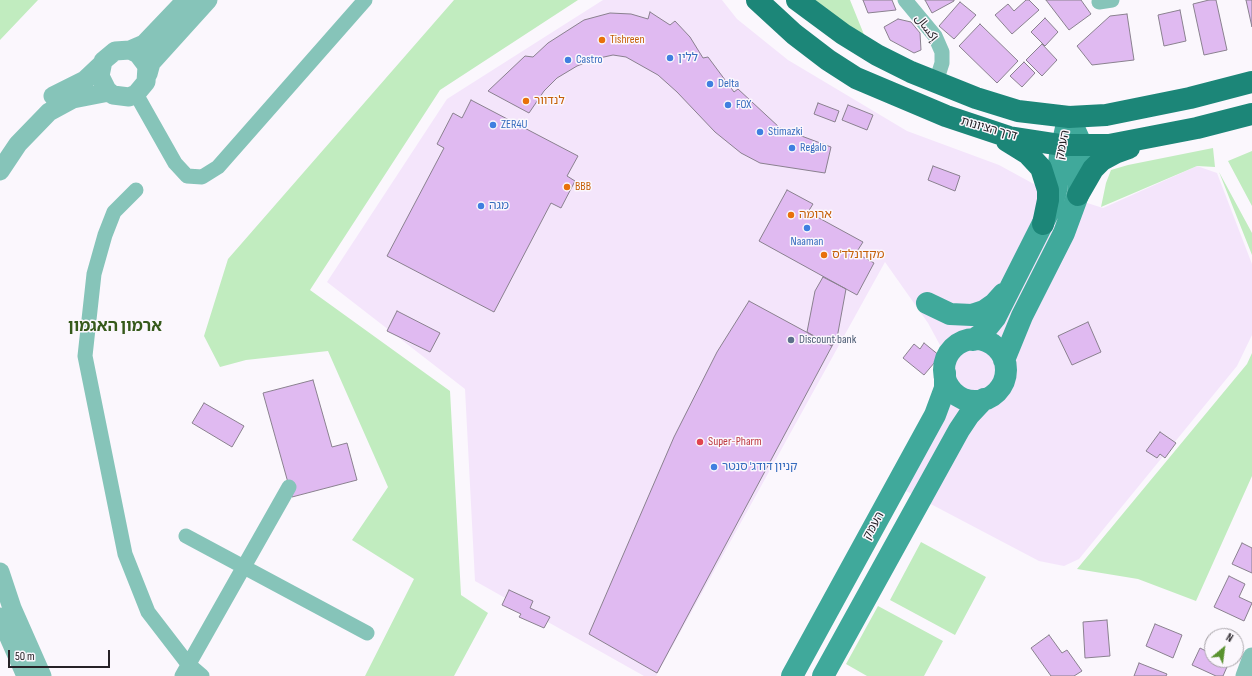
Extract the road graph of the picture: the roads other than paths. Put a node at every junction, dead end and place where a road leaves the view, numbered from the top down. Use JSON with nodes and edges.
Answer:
{"nodes":[{"id":1,"x":186,"y":0,"type":"edge"},
{"id":2,"x":208,"y":0,"type":"edge"},
{"id":3,"x":365,"y":0,"type":"edge"},
{"id":4,"x":757,"y":0,"type":"edge"},
{"id":5,"x":797,"y":0,"type":"edge"},
{"id":6,"x":905,"y":0,"type":"edge"},
{"id":7,"x":130,"y":50,"type":"junction"},
{"id":8,"x":102,"y":64,"type":"junction"},
{"id":9,"x":148,"y":74,"type":"junction"},
{"id":10,"x":936,"y":82,"type":"junction"},
{"id":11,"x":1252,"y":82,"type":"edge"},
{"id":12,"x":109,"y":92,"type":"junction"},
{"id":13,"x":136,"y":94,"type":"junction"},
{"id":14,"x":1252,"y":114,"type":"edge"},
{"id":15,"x":1069,"y":117,"type":"junction"},
{"id":16,"x":992,"y":132,"type":"junction"},
{"id":17,"x":1166,"y":135,"type":"junction"},
{"id":18,"x":1072,"y":145,"type":"junction"},
{"id":19,"x":0,"y":148,"type":"edge"},
{"id":20,"x":0,"y":171,"type":"edge"},
{"id":21,"x":136,"y":190,"type":"dead end"},
{"id":22,"x":1078,"y":196,"type":"junction"},
{"id":23,"x":1043,"y":224,"type":"junction"},
{"id":24,"x":1013,"y":283,"type":"junction"},
{"id":25,"x":927,"y":303,"type":"dead end"},
{"id":26,"x":973,"y":340,"type":"junction"},
{"id":27,"x":1004,"y":360,"type":"junction"},
{"id":28,"x":945,"y":372,"type":"junction"},
{"id":29,"x":984,"y":399,"type":"junction"},
{"id":30,"x":289,"y":487,"type":"dead end"},
{"id":31,"x":186,"y":536,"type":"dead end"},
{"id":32,"x":243,"y":567,"type":"junction"},
{"id":33,"x":0,"y":572,"type":"edge"},
{"id":34,"x":0,"y":617,"type":"edge"},
{"id":35,"x":367,"y":633,"type":"dead end"},
{"id":36,"x":1252,"y":656,"type":"edge"},
{"id":37,"x":185,"y":670,"type":"edge"},
{"id":38,"x":26,"y":676,"type":"edge"},
{"id":39,"x":42,"y":676,"type":"edge"},
{"id":40,"x":202,"y":676,"type":"edge"},
{"id":41,"x":792,"y":676,"type":"edge"},
{"id":42,"x":823,"y":676,"type":"edge"},
{"id":43,"x":1245,"y":676,"type":"edge"}],
"edges":[{"from":1,"to":7,"type":"street"},
{"from":2,"to":9,"type":"street"},
{"from":3,"to":13,"type":"street"},
{"from":4,"to":16,"type":"highway","name":"דרך הציונות"},
{"from":5,"to":10,"type":"highway"},
{"from":6,"to":10,"type":"street","name":"إكسال"},
{"from":7,"to":8,"type":"street"},
{"from":7,"to":9,"type":"street"},
{"from":8,"to":12,"type":"street"},
{"from":8,"to":19,"type":"street"},
{"from":9,"to":13,"type":"street"},
{"from":10,"to":15,"type":"highway"},
{"from":11,"to":15,"type":"highway"},
{"from":12,"to":13,"type":"street"},
{"from":12,"to":20,"type":"street"},
{"from":14,"to":17,"type":"highway","name":"דרך הציונות"},
{"from":15,"to":18,"type":"main road","name":"העמק"},
{"from":16,"to":18,"type":"highway","name":"דרך הציונות"},
{"from":16,"to":23,"type":"highway"},
{"from":17,"to":18,"type":"highway","name":"דרך הציונות"},
{"from":17,"to":22,"type":"highway"},
{"from":18,"to":22,"type":"main road","name":"העמק"},
{"from":18,"to":23,"type":"main road","name":"העמק"},
{"from":21,"to":37,"type":"street"},
{"from":22,"to":27,"type":"main road","name":"העמק"},
{"from":23,"to":24,"type":"main road","name":"העמק"},
{"from":24,"to":25,"type":"main road"},
{"from":24,"to":26,"type":"main road","name":"העמק"},
{"from":26,"to":27,"type":"main road"},
{"from":26,"to":28,"type":"main road"},
{"from":27,"to":29,"type":"main road"},
{"from":28,"to":29,"type":"main road"},
{"from":28,"to":41,"type":"main road","name":"העמק"},
{"from":29,"to":42,"type":"main road"},
{"from":30,"to":32,"type":"street"},
{"from":31,"to":32,"type":"street"},
{"from":32,"to":35,"type":"street"},
{"from":32,"to":37,"type":"street"},
{"from":33,"to":39,"type":"street"},
{"from":34,"to":38,"type":"street"},
{"from":36,"to":43,"type":"street"},
{"from":37,"to":40,"type":"street"}]}
